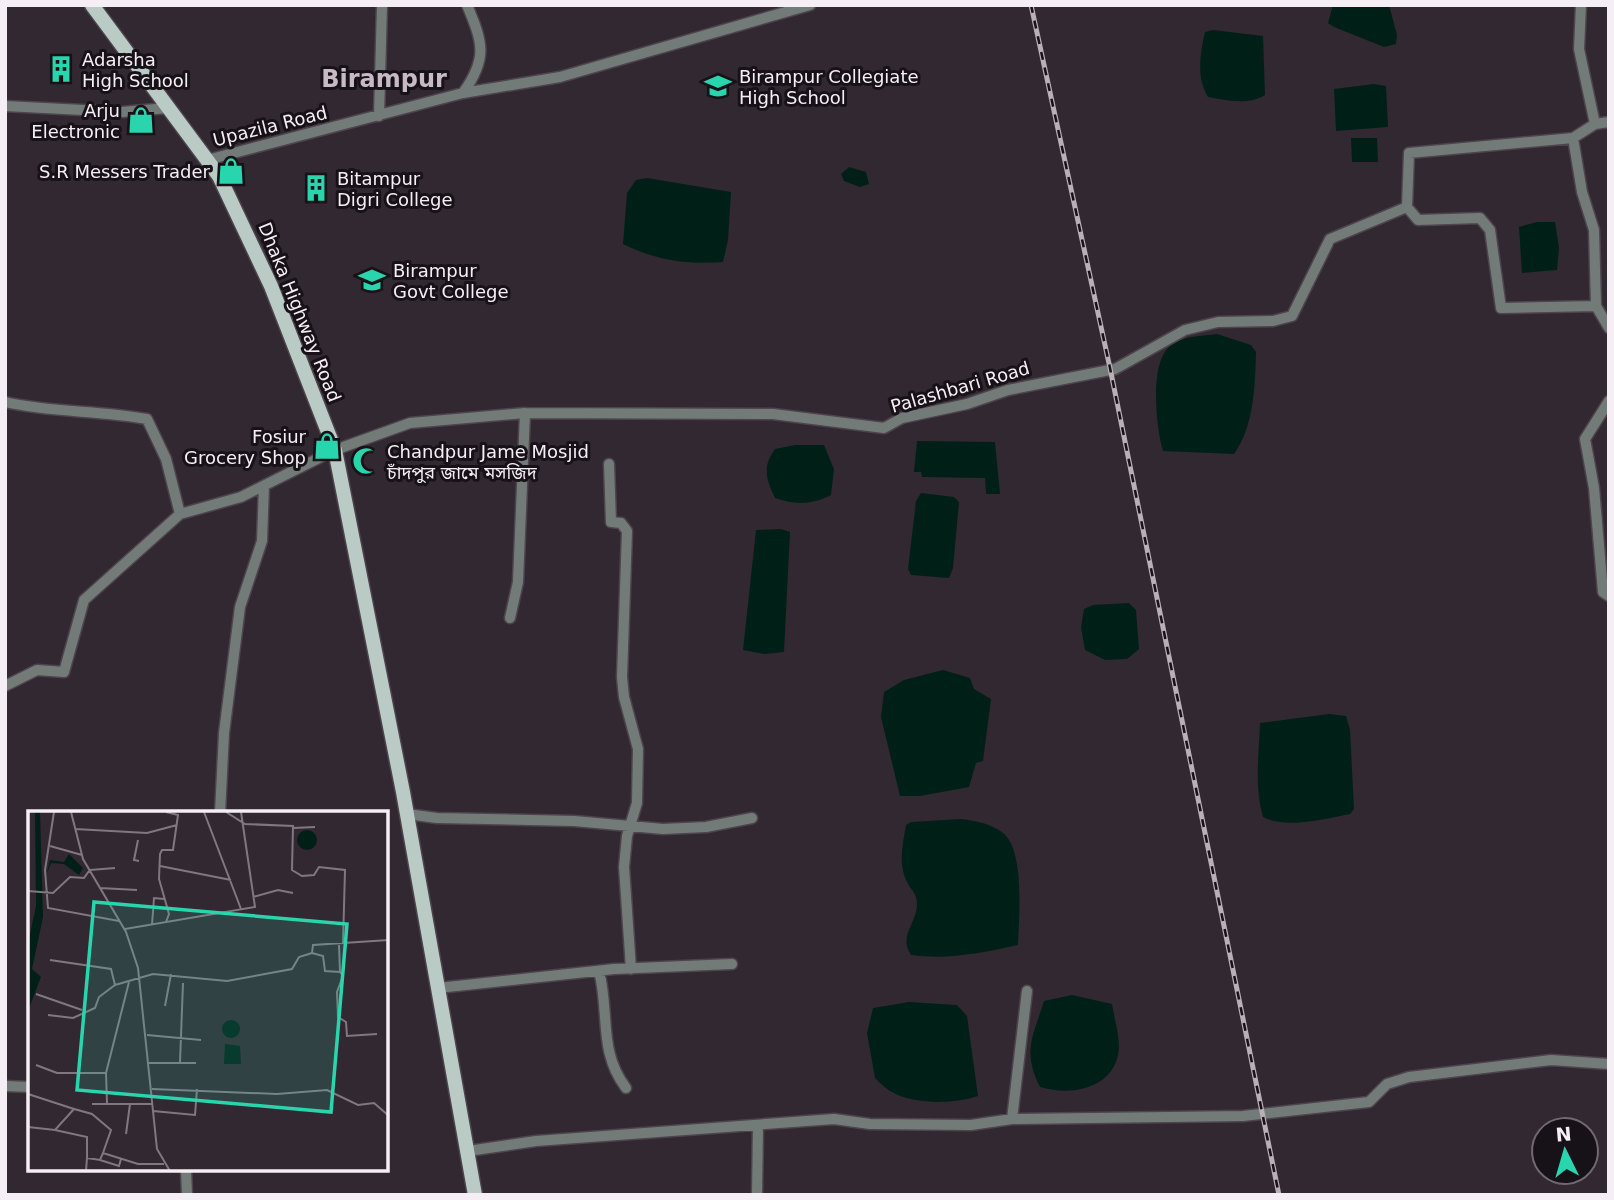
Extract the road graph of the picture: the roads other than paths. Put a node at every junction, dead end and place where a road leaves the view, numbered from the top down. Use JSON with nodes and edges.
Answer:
{"nodes":[{"id":1,"x":92,"y":5,"type":"edge"},
{"id":2,"x":382,"y":5,"type":"edge"},
{"id":3,"x":467,"y":5,"type":"edge"},
{"id":4,"x":810,"y":5,"type":"edge"},
{"id":5,"x":1581,"y":5,"type":"edge"},
{"id":6,"x":463,"y":93,"type":"junction"},
{"id":7,"x":5,"y":106,"type":"edge"},
{"id":8,"x":167,"y":108,"type":"junction"},
{"id":9,"x":379,"y":116,"type":"junction"},
{"id":10,"x":1609,"y":122,"type":"edge"},
{"id":11,"x":1595,"y":124,"type":"junction"},
{"id":12,"x":1573,"y":138,"type":"junction"},
{"id":13,"x":207,"y":160,"type":"junction"},
{"id":14,"x":1407,"y":207,"type":"junction"},
{"id":15,"x":1596,"y":306,"type":"junction"},
{"id":16,"x":1609,"y":328,"type":"edge"},
{"id":17,"x":1609,"y":401,"type":"edge"},
{"id":18,"x":5,"y":402,"type":"edge"},
{"id":19,"x":525,"y":413,"type":"junction"},
{"id":20,"x":335,"y":450,"type":"junction"},
{"id":21,"x":609,"y":464,"type":"dead end"},
{"id":22,"x":264,"y":486,"type":"junction"},
{"id":23,"x":180,"y":514,"type":"junction"},
{"id":24,"x":1609,"y":596,"type":"edge"},
{"id":25,"x":510,"y":618,"type":"dead end"},
{"id":26,"x":5,"y":686,"type":"edge"},
{"id":27,"x":220,"y":811,"type":"edge"},
{"id":28,"x":407,"y":814,"type":"junction"},
{"id":29,"x":752,"y":818,"type":"dead end"},
{"id":30,"x":632,"y":826,"type":"junction"},
{"id":31,"x":732,"y":964,"type":"dead end"},
{"id":32,"x":631,"y":969,"type":"junction"},
{"id":33,"x":599,"y":971,"type":"junction"},
{"id":34,"x":438,"y":988,"type":"junction"},
{"id":35,"x":1027,"y":991,"type":"dead end"},
{"id":36,"x":1609,"y":1064,"type":"edge"},
{"id":37,"x":5,"y":1086,"type":"edge"},
{"id":38,"x":28,"y":1087,"type":"edge"},
{"id":39,"x":626,"y":1088,"type":"dead end"},
{"id":40,"x":1012,"y":1119,"type":"junction"},
{"id":41,"x":758,"y":1125,"type":"junction"},
{"id":42,"x":468,"y":1152,"type":"junction"},
{"id":43,"x":186,"y":1172,"type":"edge"},
{"id":44,"x":187,"y":1195,"type":"edge"},
{"id":45,"x":475,"y":1195,"type":"edge"},
{"id":46,"x":757,"y":1195,"type":"edge"}],
"edges":[{"from":1,"to":8,"type":"main road","name":"Dhaka Highway Road"},
{"from":2,"to":9,"type":"street"},
{"from":3,"to":6,"type":"street"},
{"from":4,"to":6,"type":"street","name":"Upazila Road"},
{"from":5,"to":11,"type":"street"},
{"from":6,"to":9,"type":"street","name":"Upazila Road"},
{"from":7,"to":8,"type":"street"},
{"from":8,"to":13,"type":"main road","name":"Dhaka Highway Road"},
{"from":9,"to":13,"type":"street","name":"Upazila Road"},
{"from":10,"to":11,"type":"street"},
{"from":11,"to":12,"type":"street"},
{"from":12,"to":14,"type":"street"},
{"from":12,"to":15,"type":"street"},
{"from":13,"to":20,"type":"main road","name":"Dhaka Highway Road"},
{"from":14,"to":15,"type":"street"},
{"from":14,"to":19,"type":"street","name":"Palashbari Road"},
{"from":15,"to":16,"type":"street"},
{"from":17,"to":24,"type":"street"},
{"from":18,"to":23,"type":"street"},
{"from":19,"to":20,"type":"street","name":"Palashbari Road"},
{"from":19,"to":25,"type":"street"},
{"from":20,"to":22,"type":"street","name":"Palashbari Road"},
{"from":20,"to":28,"type":"main road","name":"Dhaka Highway Road"},
{"from":21,"to":30,"type":"street"},
{"from":22,"to":23,"type":"street","name":"Palashbari Road"},
{"from":22,"to":27,"type":"street"},
{"from":23,"to":26,"type":"street"},
{"from":28,"to":30,"type":"street"},
{"from":28,"to":34,"type":"main road","name":"Dhaka Highway Road"},
{"from":29,"to":30,"type":"street"},
{"from":30,"to":32,"type":"street"},
{"from":31,"to":32,"type":"street"},
{"from":32,"to":33,"type":"street"},
{"from":33,"to":34,"type":"street"},
{"from":33,"to":39,"type":"street"},
{"from":34,"to":42,"type":"main road","name":"Dhaka Highway Road"},
{"from":35,"to":40,"type":"street"},
{"from":36,"to":40,"type":"street"},
{"from":37,"to":38,"type":"street"},
{"from":40,"to":41,"type":"street"},
{"from":41,"to":42,"type":"street"},
{"from":41,"to":46,"type":"street"},
{"from":42,"to":45,"type":"main road","name":"Dhaka Highway Road"},
{"from":43,"to":44,"type":"street"}]}
